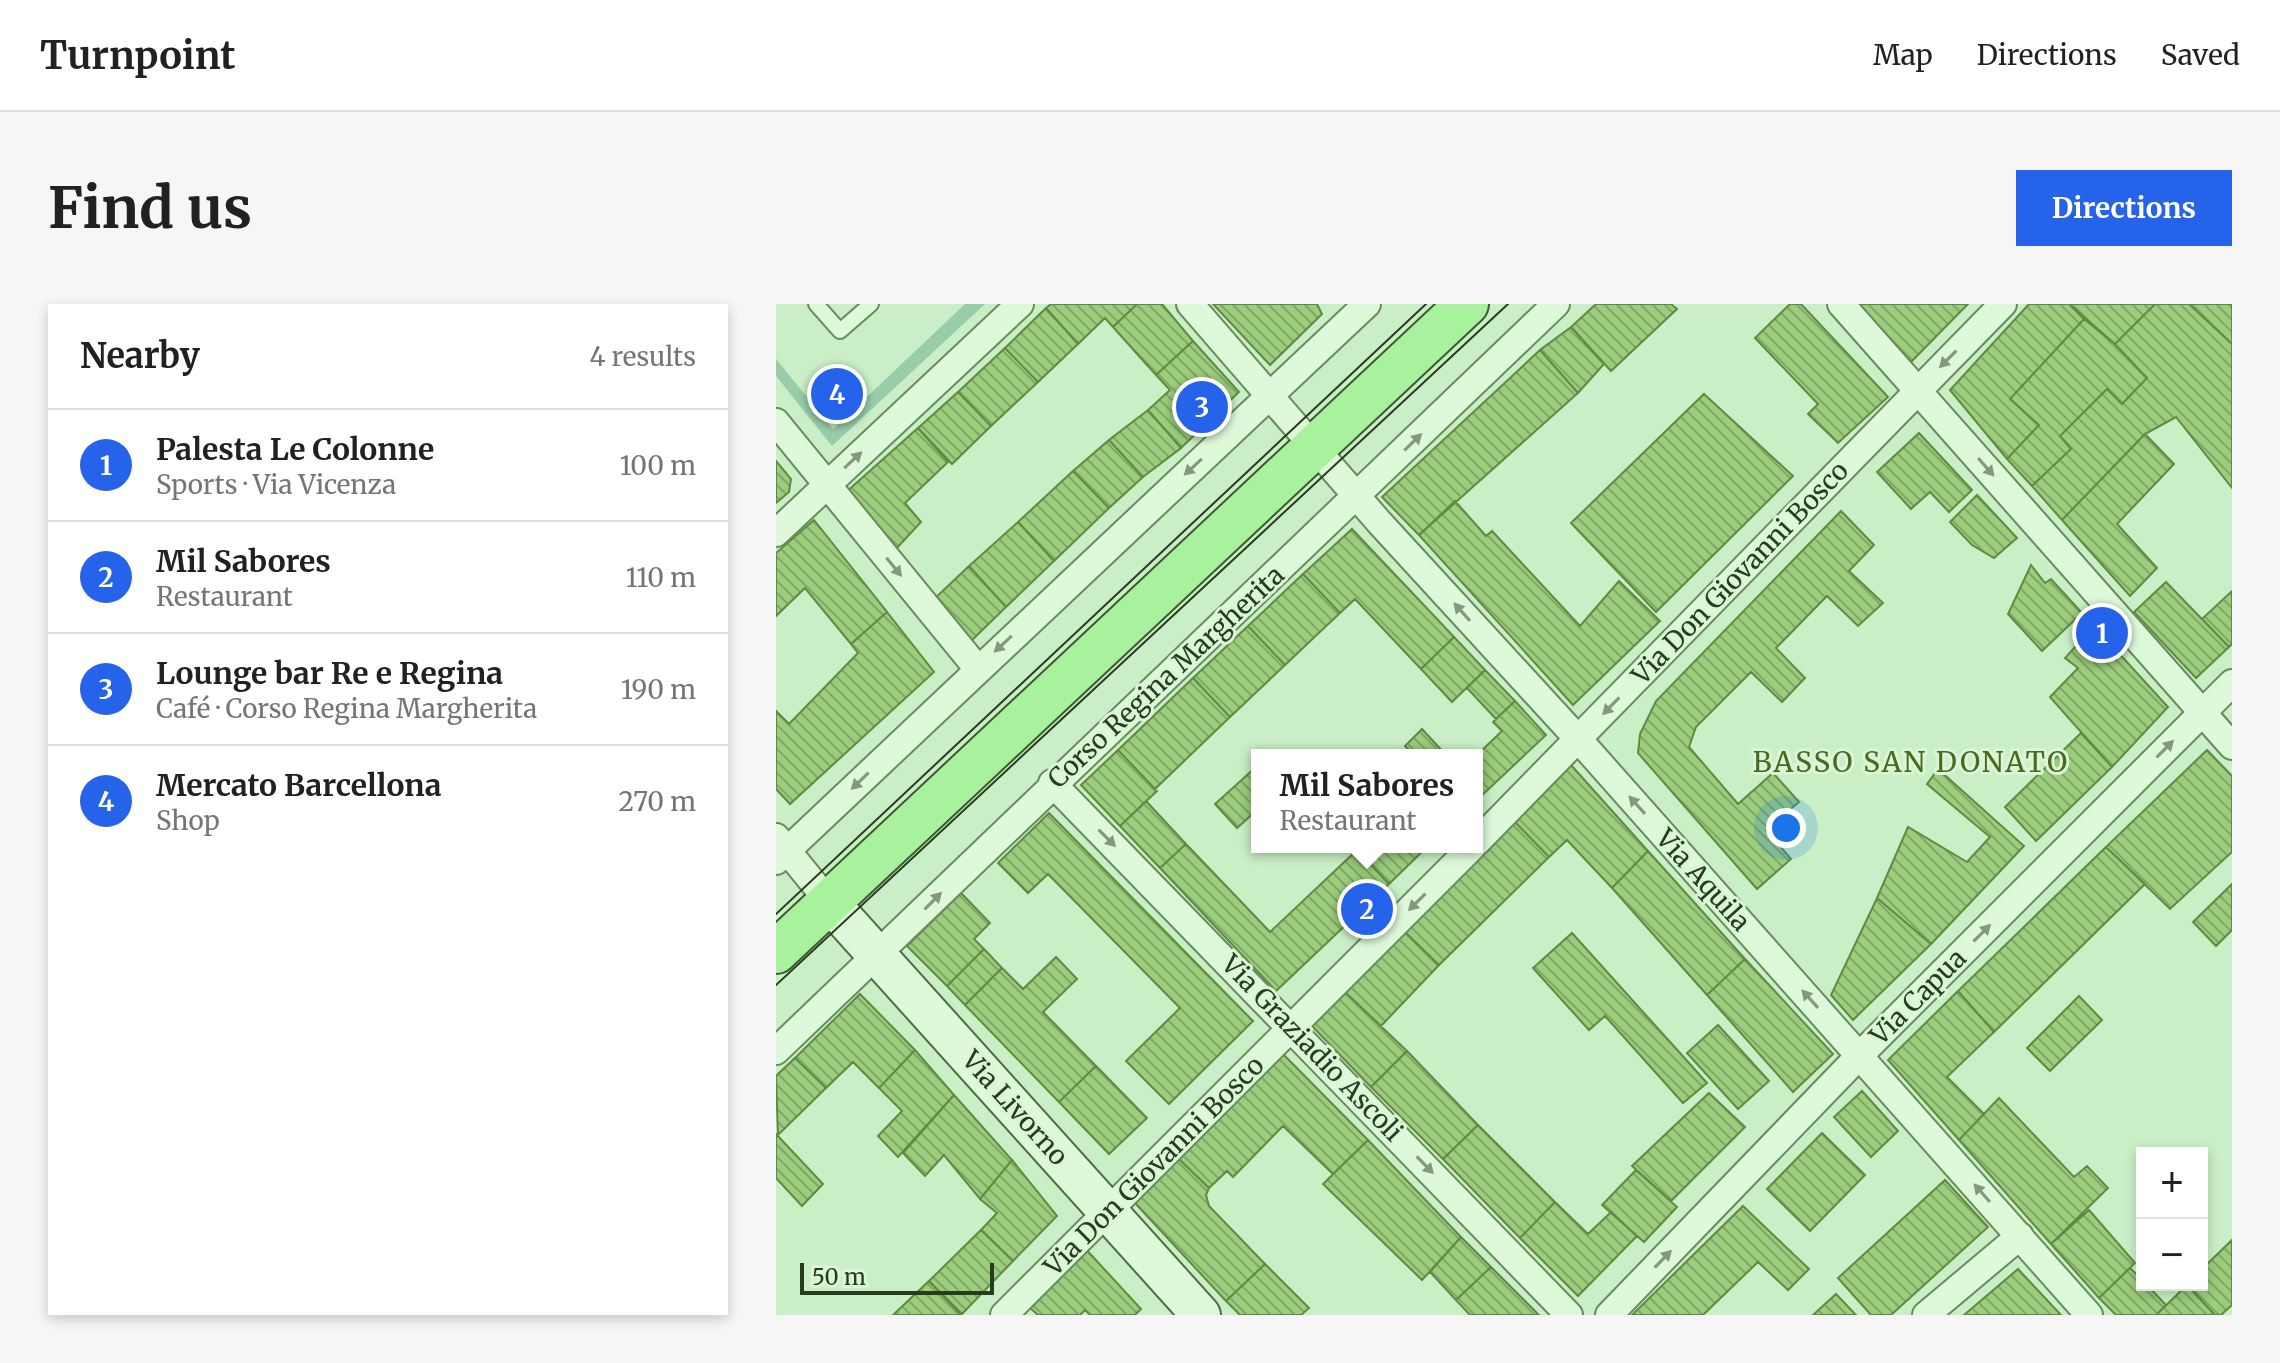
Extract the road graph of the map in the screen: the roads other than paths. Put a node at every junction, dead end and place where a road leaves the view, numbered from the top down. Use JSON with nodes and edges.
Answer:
{"nodes":[{"id":1,"x":816,"y":304,"type":"edge"},
{"id":2,"x":871,"y":304,"type":"edge"},
{"id":3,"x":1020,"y":304,"type":"edge"},
{"id":4,"x":1190,"y":304,"type":"edge"},
{"id":5,"x":1367,"y":304,"type":"edge"},
{"id":6,"x":1467,"y":304,"type":"edge"},
{"id":7,"x":1556,"y":304,"type":"edge"},
{"id":8,"x":1841,"y":304,"type":"edge"},
{"id":9,"x":2003,"y":304,"type":"edge"},
{"id":10,"x":1918,"y":390,"type":"junction"},
{"id":11,"x":1271,"y":395,"type":"junction"},
{"id":12,"x":776,"y":422,"type":"edge"},
{"id":13,"x":1314,"y":447,"type":"junction"},
{"id":14,"x":826,"y":485,"type":"junction"},
{"id":15,"x":1357,"y":496,"type":"junction"},
{"id":16,"x":776,"y":533,"type":"edge"},
{"id":17,"x":977,"y":668,"type":"junction"},
{"id":18,"x":2232,"y":683,"type":"edge"},
{"id":19,"x":2201,"y":713,"type":"junction"},
{"id":20,"x":1579,"y":740,"type":"junction"},
{"id":21,"x":2232,"y":746,"type":"edge"},
{"id":22,"x":1052,"y":783,"type":"junction"},
{"id":23,"x":1483,"y":836,"type":"edge"},
{"id":24,"x":780,"y":849,"type":"edge"},
{"id":25,"x":1466,"y":853,"type":"edge"},
{"id":26,"x":829,"y":902,"type":"junction"},
{"id":27,"x":776,"y":952,"type":"edge"},
{"id":28,"x":877,"y":956,"type":"junction"},
{"id":29,"x":1293,"y":1027,"type":"junction"},
{"id":30,"x":776,"y":1051,"type":"edge"},
{"id":31,"x":1860,"y":1055,"type":"junction"},
{"id":32,"x":1108,"y":1211,"type":"junction"},
{"id":33,"x":2020,"y":1236,"type":"junction"},
{"id":34,"x":1004,"y":1315,"type":"edge"},
{"id":35,"x":1201,"y":1315,"type":"edge"},
{"id":36,"x":1569,"y":1315,"type":"edge"},
{"id":37,"x":1609,"y":1315,"type":"edge"},
{"id":38,"x":1926,"y":1315,"type":"edge"},
{"id":39,"x":2089,"y":1315,"type":"edge"}],
"edges":[{"from":1,"to":2,"type":"lane"},
{"from":14,"to":3,"type":"street","one_way":true},
{"from":4,"to":11,"type":"street","name":"Via Aquila"},
{"from":5,"to":11,"type":"street"},
{"from":6,"to":13,"type":"main road"},
{"from":15,"to":7,"type":"street","name":"Corso Regina Margherita","one_way":true},
{"from":8,"to":10,"type":"street"},
{"from":9,"to":10,"type":"street","name":"Via Don Giovanni Bosco","one_way":true},
{"from":10,"to":19,"type":"street","one_way":true},
{"from":10,"to":20,"type":"street","name":"Via Don Giovanni Bosco","one_way":true},
{"from":11,"to":13,"type":"street","name":"Via Aquila"},
{"from":11,"to":17,"type":"street","one_way":true},
{"from":12,"to":14,"type":"street"},
{"from":13,"to":15,"type":"street","name":"Via Aquila"},
{"from":13,"to":26,"type":"main road"},
{"from":14,"to":16,"type":"street"},
{"from":14,"to":17,"type":"street","one_way":true},
{"from":20,"to":15,"type":"street","name":"Via Aquila","one_way":true},
{"from":15,"to":22,"type":"street","name":"Corso Regina Margherita"},
{"from":17,"to":24,"type":"street","one_way":true},
{"from":18,"to":19,"type":"street","name":"Via Capua"},
{"from":19,"to":21,"type":"street"},
{"from":31,"to":19,"type":"street","name":"Via Capua","one_way":true},
{"from":20,"to":23,"type":"street","name":"Via Don Giovanni Bosco"},
{"from":31,"to":20,"type":"street","name":"Via Aquila","one_way":true},
{"from":28,"to":22,"type":"street","name":"Corso Regina Margherita","one_way":true},
{"from":22,"to":29,"type":"street","name":"Via Graziadio Ascoli","one_way":true},
{"from":24,"to":26,"type":"street"},
{"from":25,"to":29,"type":"street","name":"Via Don Giovanni Bosco","one_way":true},
{"from":26,"to":27,"type":"main road"},
{"from":26,"to":28,"type":"street","name":"Via Livorno"},
{"from":28,"to":30,"type":"street","name":"Corso Regina Margherita"},
{"from":28,"to":32,"type":"street","name":"Via Livorno"},
{"from":29,"to":32,"type":"street","name":"Via Don Giovanni Bosco"},
{"from":29,"to":36,"type":"street","name":"Via Graziadio Ascoli","one_way":true},
{"from":33,"to":31,"type":"street","name":"Via Aquila","one_way":true},
{"from":37,"to":31,"type":"street","name":"Via Capua","one_way":true},
{"from":32,"to":34,"type":"street","name":"Via Don Giovanni Bosco"},
{"from":32,"to":35,"type":"street","name":"Via Livorno"},
{"from":33,"to":38,"type":"street"},
{"from":33,"to":39,"type":"street","name":"Via Aquila"}]}
